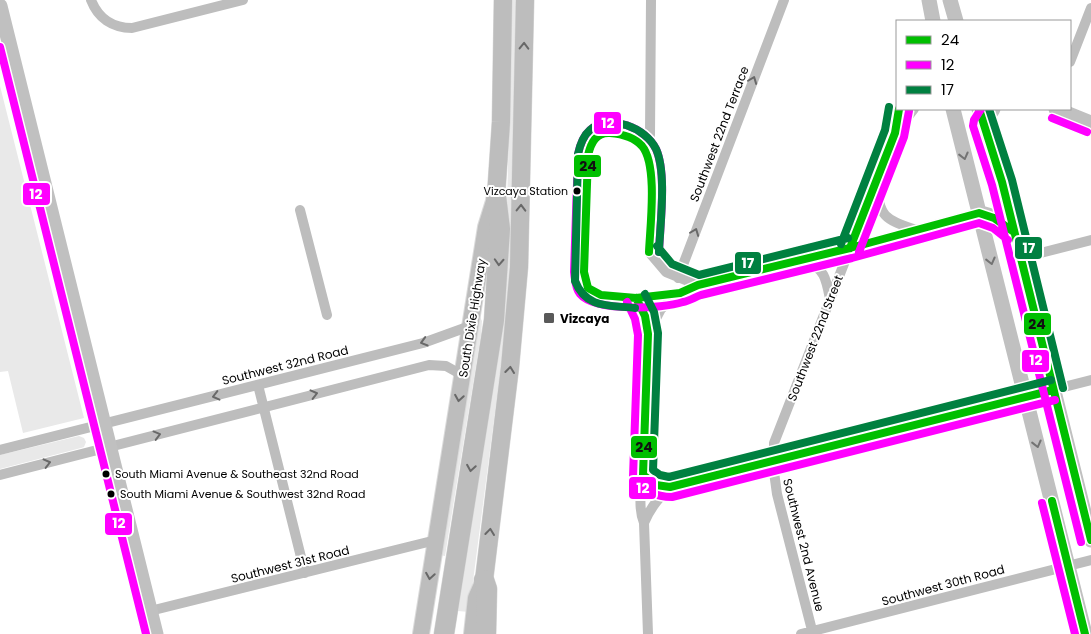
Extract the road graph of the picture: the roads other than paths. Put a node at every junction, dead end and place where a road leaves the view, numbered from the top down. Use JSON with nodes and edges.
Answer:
{"nodes":[{"id":1,"x":91,"y":0,"type":"edge"},
{"id":2,"x":244,"y":0,"type":"edge"},
{"id":3,"x":503,"y":0,"type":"edge"},
{"id":4,"x":525,"y":0,"type":"edge"},
{"id":5,"x":651,"y":0,"type":"edge"},
{"id":6,"x":784,"y":0,"type":"edge"},
{"id":7,"x":950,"y":0,"type":"edge"},
{"id":8,"x":959,"y":0,"type":"edge"},
{"id":9,"x":0,"y":6,"type":"edge"},
{"id":10,"x":1091,"y":8,"type":"edge"},
{"id":11,"x":956,"y":20,"type":"edge"},
{"id":12,"x":956,"y":20,"type":"edge"},
{"id":13,"x":1071,"y":59,"type":"edge"},
{"id":14,"x":899,"y":110,"type":"edge"},
{"id":15,"x":913,"y":110,"type":"edge"},
{"id":16,"x":953,"y":110,"type":"edge"},
{"id":17,"x":979,"y":110,"type":"edge"},
{"id":18,"x":992,"y":110,"type":"edge"},
{"id":19,"x":1058,"y":110,"type":"edge"},
{"id":20,"x":1091,"y":123,"type":"edge"},
{"id":21,"x":983,"y":124,"type":"junction"},
{"id":22,"x":895,"y":132,"type":"junction"},
{"id":23,"x":650,"y":135,"type":"dead end"},
{"id":24,"x":876,"y":181,"type":"junction"},
{"id":25,"x":496,"y":196,"type":"junction"},
{"id":26,"x":300,"y":210,"type":"dead end"},
{"id":27,"x":979,"y":213,"type":"junction"},
{"id":28,"x":916,"y":230,"type":"junction"},
{"id":29,"x":1014,"y":232,"type":"junction"},
{"id":30,"x":1091,"y":240,"type":"edge"},
{"id":31,"x":850,"y":248,"type":"junction"},
{"id":32,"x":649,"y":252,"type":"dead end"},
{"id":33,"x":1021,"y":258,"type":"junction"},
{"id":34,"x":804,"y":259,"type":"junction"},
{"id":35,"x":678,"y":278,"type":"junction"},
{"id":36,"x":698,"y":285,"type":"junction"},
{"id":37,"x":636,"y":298,"type":"dead end"},
{"id":38,"x":830,"y":299,"type":"junction"},
{"id":39,"x":327,"y":315,"type":"dead end"},
{"id":40,"x":470,"y":326,"type":"junction"},
{"id":41,"x":648,"y":334,"type":"junction"},
{"id":42,"x":462,"y":375,"type":"junction"},
{"id":43,"x":1091,"y":380,"type":"edge"},
{"id":44,"x":258,"y":385,"type":"junction"},
{"id":45,"x":1053,"y":390,"type":"junction"},
{"id":46,"x":1025,"y":397,"type":"junction"},
{"id":47,"x":264,"y":407,"type":"junction"},
{"id":48,"x":104,"y":424,"type":"junction"},
{"id":49,"x":110,"y":448,"type":"junction"},
{"id":50,"x":0,"y":450,"type":"edge"},
{"id":51,"x":774,"y":461,"type":"junction"},
{"id":52,"x":0,"y":475,"type":"edge"},
{"id":53,"x":643,"y":475,"type":"junction"},
{"id":54,"x":670,"y":487,"type":"junction"},
{"id":55,"x":644,"y":523,"type":"junction"},
{"id":56,"x":436,"y":540,"type":"junction"},
{"id":57,"x":1091,"y":540,"type":"edge"},
{"id":58,"x":1091,"y":560,"type":"edge"},
{"id":59,"x":1068,"y":566,"type":"junction"},
{"id":60,"x":305,"y":573,"type":"junction"},
{"id":61,"x":484,"y":580,"type":"junction"},
{"id":62,"x":150,"y":611,"type":"junction"},
{"id":63,"x":445,"y":626,"type":"edge"},
{"id":64,"x":813,"y":633,"type":"edge"},
{"id":65,"x":156,"y":634,"type":"edge"},
{"id":66,"x":421,"y":634,"type":"edge"},
{"id":67,"x":472,"y":634,"type":"edge"},
{"id":68,"x":486,"y":634,"type":"edge"},
{"id":69,"x":648,"y":634,"type":"edge"},
{"id":70,"x":801,"y":634,"type":"edge"},
{"id":71,"x":1085,"y":634,"type":"edge"}],
"edges":[{"from":1,"to":2,"type":"street"},
{"from":3,"to":25,"type":"highway","name":"South Dixie Highway"},
{"from":61,"to":4,"type":"highway","one_way":true},
{"from":5,"to":23,"type":"street"},
{"from":35,"to":6,"type":"street","name":"Southwest 22nd Terrace","one_way":true},
{"from":7,"to":11,"type":"main road"},
{"from":8,"to":12,"type":"main road"},
{"from":9,"to":48,"type":"main road"},
{"from":10,"to":13,"type":"street"},
{"from":14,"to":22,"type":"street","name":"Southwest 22nd Street"},
{"from":15,"to":22,"type":"street","name":"Southwest 22nd Street"},
{"from":16,"to":27,"type":"main road","one_way":true},
{"from":17,"to":21,"type":"main road"},
{"from":18,"to":21,"type":"main road"},
{"from":19,"to":20,"type":"main road"},
{"from":21,"to":29,"type":"main road"},
{"from":22,"to":24,"type":"street","name":"Southwest 22nd Street"},
{"from":24,"to":28,"type":"street"},
{"from":24,"to":31,"type":"street","name":"Southwest 22nd Street"},
{"from":25,"to":40,"type":"main road","name":"South Dixie Highway"},
{"from":25,"to":63,"type":"highway","one_way":true},
{"from":26,"to":39,"type":"street"},
{"from":27,"to":28,"type":"street"},
{"from":27,"to":29,"type":"main road"},
{"from":27,"to":46,"type":"main road","one_way":true},
{"from":28,"to":31,"type":"street"},
{"from":29,"to":33,"type":"main road"},
{"from":30,"to":33,"type":"street"},
{"from":31,"to":34,"type":"street"},
{"from":31,"to":38,"type":"street","name":"Southwest 22nd Street"},
{"from":32,"to":35,"type":"street"},
{"from":33,"to":45,"type":"main road"},
{"from":34,"to":36,"type":"street"},
{"from":34,"to":38,"type":"street"},
{"from":35,"to":36,"type":"street"},
{"from":36,"to":41,"type":"street"},
{"from":37,"to":41,"type":"street"},
{"from":38,"to":51,"type":"street","name":"Southwest 22nd Street"},
{"from":40,"to":42,"type":"main road","name":"South Dixie Highway"},
{"from":40,"to":44,"type":"street","name":"Southwest 32nd Road","one_way":true},
{"from":41,"to":53,"type":"street"},
{"from":47,"to":42,"type":"street","one_way":true},
{"from":42,"to":56,"type":"main road","name":"South Dixie Highway","one_way":true},
{"from":43,"to":45,"type":"street"},
{"from":44,"to":47,"type":"street"},
{"from":44,"to":48,"type":"street","name":"Southwest 32nd Road","one_way":true},
{"from":45,"to":46,"type":"street"},
{"from":45,"to":57,"type":"main road"},
{"from":46,"to":51,"type":"street"},
{"from":46,"to":59,"type":"main road","one_way":true},
{"from":49,"to":47,"type":"street","one_way":true},
{"from":47,"to":60,"type":"street"},
{"from":48,"to":49,"type":"main road"},
{"from":48,"to":50,"type":"street","name":"Southwest 32nd Road"},
{"from":52,"to":49,"type":"street","one_way":true},
{"from":49,"to":62,"type":"main road"},
{"from":51,"to":54,"type":"street"},
{"from":51,"to":64,"type":"street","name":"Southwest 2nd Avenue"},
{"from":53,"to":54,"type":"street"},
{"from":53,"to":55,"type":"street"},
{"from":54,"to":55,"type":"street"},
{"from":55,"to":69,"type":"street"},
{"from":56,"to":60,"type":"street","name":"Southwest 31st Road"},
{"from":56,"to":66,"type":"main road","name":"South Dixie Highway","one_way":true},
{"from":58,"to":59,"type":"street","name":"Southwest 30th Road"},
{"from":59,"to":64,"type":"street","name":"Southwest 30th Road"},
{"from":59,"to":71,"type":"main road"},
{"from":60,"to":62,"type":"street","name":"Southwest 31st Road"},
{"from":61,"to":67,"type":"main road"},
{"from":61,"to":68,"type":"highway"},
{"from":62,"to":65,"type":"main road"},
{"from":64,"to":70,"type":"street","name":"Southwest 30th Road"}]}
